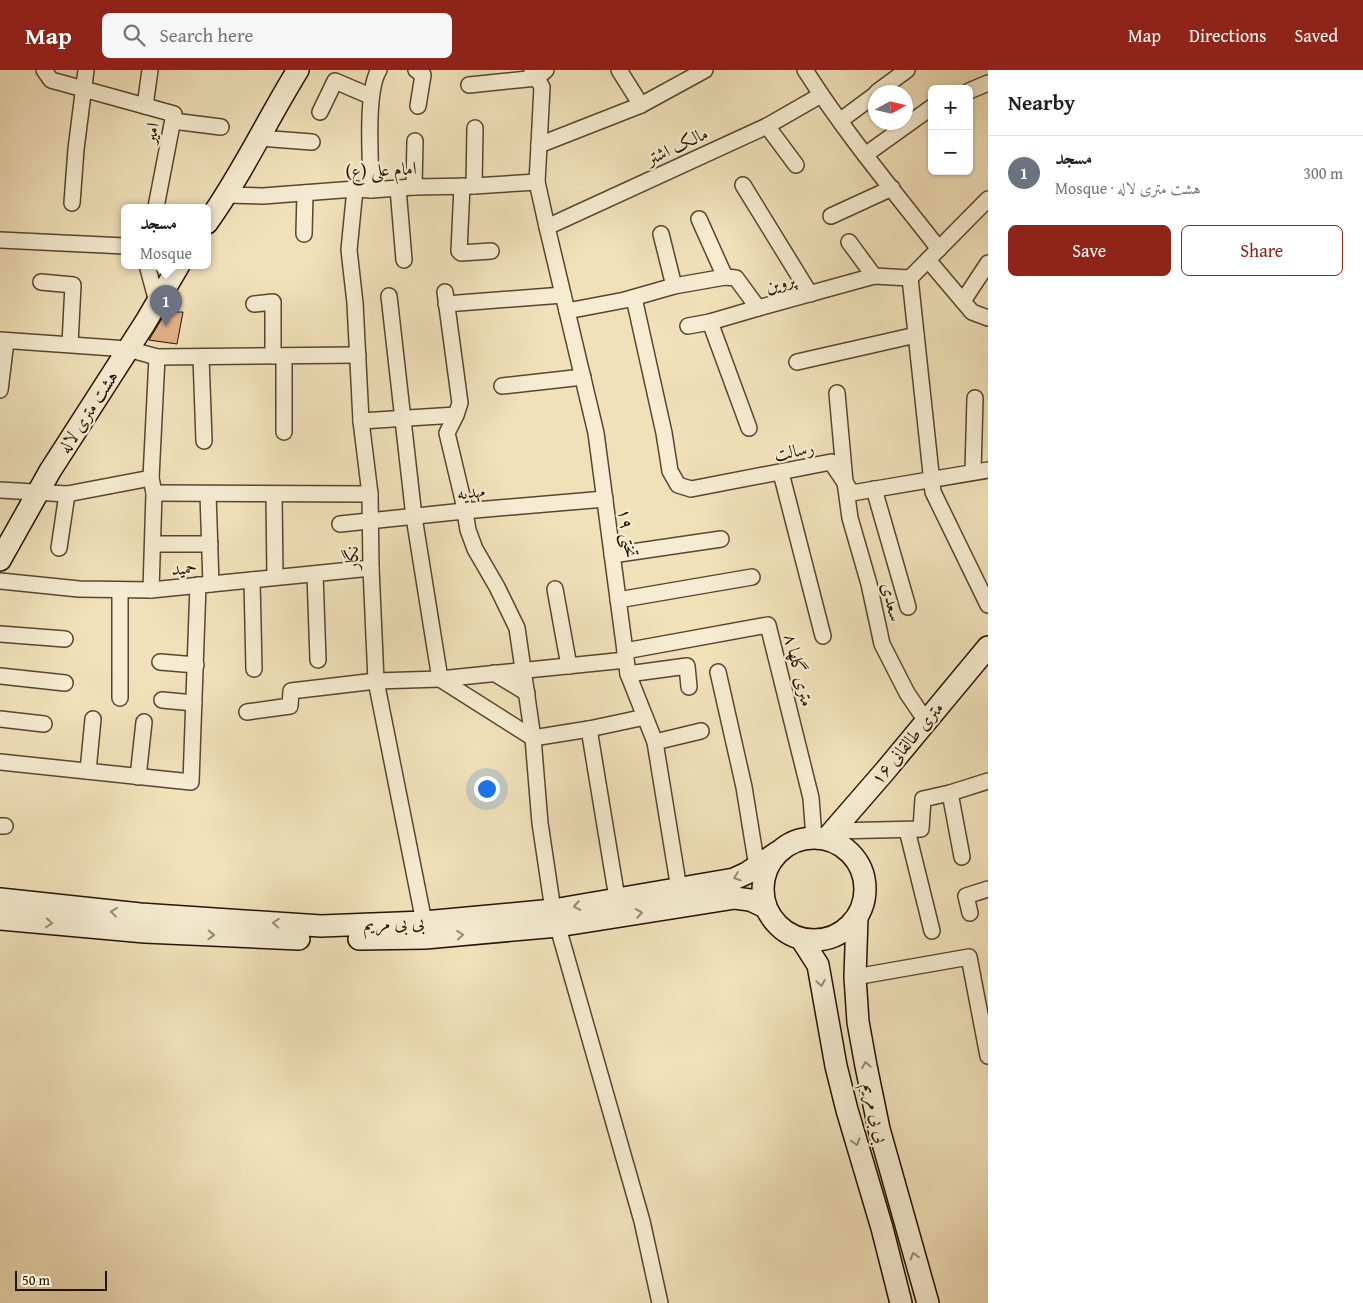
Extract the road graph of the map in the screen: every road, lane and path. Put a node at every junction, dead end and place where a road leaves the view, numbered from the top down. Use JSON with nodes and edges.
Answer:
{"nodes":[{"id":1,"x":44,"y":70,"type":"edge"},
{"id":2,"x":86,"y":70,"type":"edge"},
{"id":3,"x":150,"y":70,"type":"edge"},
{"id":4,"x":298,"y":70,"type":"edge"},
{"id":5,"x":379,"y":70,"type":"edge"},
{"id":6,"x":416,"y":70,"type":"edge"},
{"id":7,"x":620,"y":70,"type":"edge"},
{"id":8,"x":704,"y":70,"type":"edge"},
{"id":9,"x":806,"y":70,"type":"edge"},
{"id":10,"x":907,"y":70,"type":"edge"},
{"id":11,"x":538,"y":73,"type":"edge"},
{"id":12,"x":988,"y":83,"type":"edge"},
{"id":13,"x":469,"y":85,"type":"dead end"},
{"id":14,"x":887,"y":85,"type":"edge"},
{"id":15,"x":83,"y":89,"type":"junction"},
{"id":16,"x":973,"y":89,"type":"edge"},
{"id":17,"x":821,"y":95,"type":"junction"},
{"id":18,"x":370,"y":96,"type":"junction"},
{"id":19,"x":868,"y":99,"type":"edge"},
{"id":20,"x":642,"y":105,"type":"junction"},
{"id":21,"x":145,"y":106,"type":"junction"},
{"id":22,"x":418,"y":106,"type":"dead end"},
{"id":23,"x":928,"y":110,"type":"edge"},
{"id":24,"x":320,"y":112,"type":"dead end"},
{"id":25,"x":840,"y":120,"type":"junction"},
{"id":26,"x":173,"y":121,"type":"junction"},
{"id":27,"x":767,"y":126,"type":"junction"},
{"id":28,"x":221,"y":127,"type":"dead end"},
{"id":29,"x":475,"y":128,"type":"dead end"},
{"id":30,"x":259,"y":138,"type":"junction"},
{"id":31,"x":415,"y":141,"type":"dead end"},
{"id":32,"x":312,"y":142,"type":"dead end"},
{"id":33,"x":539,"y":145,"type":"junction"},
{"id":34,"x":865,"y":155,"type":"junction"},
{"id":35,"x":796,"y":165,"type":"dead end"},
{"id":36,"x":538,"y":182,"type":"junction"},
{"id":37,"x":743,"y":185,"type":"dead end"},
{"id":38,"x":468,"y":186,"type":"junction"},
{"id":39,"x":414,"y":187,"type":"junction"},
{"id":40,"x":398,"y":188,"type":"junction"},
{"id":41,"x":892,"y":188,"type":"junction"},
{"id":42,"x":355,"y":189,"type":"junction"},
{"id":43,"x":371,"y":190,"type":"junction"},
{"id":44,"x":305,"y":193,"type":"junction"},
{"id":45,"x":227,"y":195,"type":"junction"},
{"id":46,"x":988,"y":199,"type":"edge"},
{"id":47,"x":72,"y":204,"type":"dead end"},
{"id":48,"x":157,"y":204,"type":"edge"},
{"id":49,"x":831,"y":216,"type":"dead end"},
{"id":50,"x":211,"y":217,"type":"edge"},
{"id":51,"x":699,"y":219,"type":"dead end"},
{"id":52,"x":547,"y":227,"type":"junction"},
{"id":53,"x":304,"y":234,"type":"dead end"},
{"id":54,"x":661,"y":234,"type":"dead end"},
{"id":55,"x":0,"y":240,"type":"edge"},
{"id":56,"x":849,"y":242,"type":"dead end"},
{"id":57,"x":121,"y":246,"type":"edge"},
{"id":58,"x":939,"y":249,"type":"junction"},
{"id":59,"x":491,"y":251,"type":"dead end"},
{"id":60,"x":404,"y":260,"type":"dead end"},
{"id":61,"x":928,"y":260,"type":"junction"},
{"id":62,"x":988,"y":263,"type":"edge"},
{"id":63,"x":148,"y":269,"type":"edge"},
{"id":64,"x":177,"y":269,"type":"edge"},
{"id":65,"x":874,"y":276,"type":"junction"},
{"id":66,"x":725,"y":277,"type":"junction"},
{"id":67,"x":910,"y":278,"type":"junction"},
{"id":68,"x":41,"y":282,"type":"dead end"},
{"id":69,"x":674,"y":286,"type":"junction"},
{"id":70,"x":810,"y":294,"type":"junction"},
{"id":71,"x":563,"y":295,"type":"junction"},
{"id":72,"x":389,"y":296,"type":"dead end"},
{"id":73,"x":634,"y":298,"type":"junction"},
{"id":74,"x":157,"y":302,"type":"junction"},
{"id":75,"x":963,"y":302,"type":"junction"},
{"id":76,"x":254,"y":304,"type":"dead end"},
{"id":77,"x":758,"y":308,"type":"junction"},
{"id":78,"x":567,"y":311,"type":"junction"},
{"id":79,"x":988,"y":318,"type":"edge"},
{"id":80,"x":710,"y":322,"type":"junction"},
{"id":81,"x":688,"y":326,"type":"dead end"},
{"id":82,"x":916,"y":335,"type":"junction"},
{"id":83,"x":3,"y":341,"type":"edge"},
{"id":84,"x":70,"y":344,"type":"junction"},
{"id":85,"x":128,"y":349,"type":"junction"},
{"id":86,"x":358,"y":355,"type":"junction"},
{"id":87,"x":278,"y":356,"type":"junction"},
{"id":88,"x":157,"y":357,"type":"junction"},
{"id":89,"x":202,"y":357,"type":"junction"},
{"id":90,"x":797,"y":362,"type":"dead end"},
{"id":91,"x":582,"y":377,"type":"junction"},
{"id":92,"x":502,"y":386,"type":"dead end"},
{"id":93,"x":0,"y":390,"type":"edge"},
{"id":94,"x":837,"y":393,"type":"dead end"},
{"id":95,"x":975,"y":398,"type":"dead end"},
{"id":96,"x":456,"y":415,"type":"junction"},
{"id":97,"x":403,"y":418,"type":"junction"},
{"id":98,"x":361,"y":421,"type":"junction"},
{"id":99,"x":749,"y":428,"type":"dead end"},
{"id":100,"x":284,"y":432,"type":"dead end"},
{"id":101,"x":204,"y":441,"type":"dead end"},
{"id":102,"x":988,"y":470,"type":"edge"},
{"id":103,"x":973,"y":472,"type":"junction"},
{"id":104,"x":781,"y":473,"type":"junction"},
{"id":105,"x":844,"y":482,"type":"junction"},
{"id":106,"x":152,"y":486,"type":"junction"},
{"id":107,"x":932,"y":486,"type":"junction"},
{"id":108,"x":874,"y":489,"type":"junction"},
{"id":109,"x":0,"y":490,"type":"edge"},
{"id":110,"x":38,"y":493,"type":"junction"},
{"id":111,"x":67,"y":494,"type":"junction"},
{"id":112,"x":208,"y":494,"type":"junction"},
{"id":113,"x":274,"y":494,"type":"junction"},
{"id":114,"x":370,"y":494,"type":"junction"},
{"id":115,"x":605,"y":499,"type":"junction"},
{"id":116,"x":464,"y":511,"type":"junction"},
{"id":117,"x":414,"y":518,"type":"junction"},
{"id":118,"x":371,"y":522,"type":"junction"},
{"id":119,"x":340,"y":524,"type":"dead end"},
{"id":120,"x":721,"y":539,"type":"dead end"},
{"id":121,"x":153,"y":544,"type":"junction"},
{"id":122,"x":210,"y":544,"type":"junction"},
{"id":123,"x":60,"y":548,"type":"dead end"},
{"id":124,"x":612,"y":555,"type":"junction"},
{"id":125,"x":0,"y":560,"type":"edge"},
{"id":126,"x":371,"y":568,"type":"junction"},
{"id":127,"x":315,"y":574,"type":"junction"},
{"id":128,"x":752,"y":577,"type":"dead end"},
{"id":129,"x":275,"y":578,"type":"junction"},
{"id":130,"x":252,"y":580,"type":"junction"},
{"id":131,"x":0,"y":581,"type":"edge"},
{"id":132,"x":205,"y":584,"type":"junction"},
{"id":133,"x":120,"y":590,"type":"junction"},
{"id":134,"x":151,"y":590,"type":"junction"},
{"id":135,"x":554,"y":590,"type":"dead end"},
{"id":136,"x":618,"y":600,"type":"junction"},
{"id":137,"x":988,"y":605,"type":"edge"},
{"id":138,"x":908,"y":607,"type":"dead end"},
{"id":139,"x":0,"y":634,"type":"edge"},
{"id":140,"x":823,"y":636,"type":"dead end"},
{"id":141,"x":65,"y":639,"type":"dead end"},
{"id":142,"x":988,"y":646,"type":"edge"},
{"id":143,"x":318,"y":660,"type":"dead end"},
{"id":144,"x":160,"y":662,"type":"dead end"},
{"id":145,"x":626,"y":662,"type":"junction"},
{"id":146,"x":196,"y":665,"type":"junction"},
{"id":147,"x":569,"y":666,"type":"junction"},
{"id":148,"x":254,"y":668,"type":"dead end"},
{"id":149,"x":524,"y":670,"type":"junction"},
{"id":150,"x":718,"y":672,"type":"dead end"},
{"id":151,"x":494,"y":673,"type":"junction"},
{"id":152,"x":0,"y":676,"type":"edge"},
{"id":153,"x":440,"y":679,"type":"junction"},
{"id":154,"x":376,"y":681,"type":"junction"},
{"id":155,"x":65,"y":682,"type":"dead end"},
{"id":156,"x":689,"y":687,"type":"dead end"},
{"id":157,"x":527,"y":693,"type":"junction"},
{"id":158,"x":120,"y":698,"type":"dead end"},
{"id":159,"x":162,"y":700,"type":"dead end"},
{"id":160,"x":194,"y":703,"type":"junction"},
{"id":161,"x":247,"y":712,"type":"dead end"},
{"id":162,"x":645,"y":717,"type":"junction"},
{"id":163,"x":0,"y":719,"type":"edge"},
{"id":164,"x":93,"y":719,"type":"dead end"},
{"id":165,"x":926,"y":721,"type":"junction"},
{"id":166,"x":144,"y":722,"type":"dead end"},
{"id":167,"x":44,"y":724,"type":"dead end"},
{"id":168,"x":589,"y":729,"type":"junction"},
{"id":169,"x":701,"y":731,"type":"dead end"},
{"id":170,"x":533,"y":738,"type":"junction"},
{"id":171,"x":655,"y":742,"type":"junction"},
{"id":172,"x":0,"y":762,"type":"edge"},
{"id":173,"x":88,"y":771,"type":"junction"},
{"id":174,"x":138,"y":777,"type":"junction"},
{"id":175,"x":988,"y":781,"type":"edge"},
{"id":176,"x":950,"y":794,"type":"junction"},
{"id":177,"x":907,"y":830,"type":"junction"},
{"id":178,"x":824,"y":836,"type":"junction"},
{"id":179,"x":778,"y":852,"type":"junction"},
{"id":180,"x":962,"y":857,"type":"dead end"},
{"id":181,"x":757,"y":866,"type":"junction"},
{"id":182,"x":679,"y":889,"type":"junction"},
{"id":183,"x":988,"y":889,"type":"edge"},
{"id":184,"x":617,"y":898,"type":"junction"},
{"id":185,"x":0,"y":899,"type":"edge"},
{"id":186,"x":765,"y":907,"type":"junction"},
{"id":187,"x":970,"y":913,"type":"dead end"},
{"id":188,"x":555,"y":918,"type":"junction"},
{"id":189,"x":856,"y":918,"type":"junction"},
{"id":190,"x":0,"y":919,"type":"edge"},
{"id":191,"x":424,"y":922,"type":"junction"},
{"id":192,"x":932,"y":931,"type":"dead end"},
{"id":193,"x":802,"y":940,"type":"junction"},
{"id":194,"x":855,"y":977,"type":"junction"},
{"id":195,"x":988,"y":1056,"type":"edge"},
{"id":196,"x":660,"y":1303,"type":"edge"},
{"id":197,"x":901,"y":1303,"type":"edge"},
{"id":198,"x":928,"y":1303,"type":"edge"}],
"edges":[{"from":1,"to":15,"type":"street","name":"امیر"},
{"from":2,"to":15,"type":"street"},
{"from":3,"to":21,"type":"street"},
{"from":4,"to":30,"type":"street"},
{"from":5,"to":18,"type":"street"},
{"from":6,"to":22,"type":"street"},
{"from":7,"to":20,"type":"street"},
{"from":8,"to":20,"type":"street"},
{"from":9,"to":17,"type":"street"},
{"from":10,"to":14,"type":"street"},
{"from":11,"to":13,"type":"street"},
{"from":11,"to":33,"type":"street","name":"تختی ۱۹"},
{"from":12,"to":16,"type":"street"},
{"from":15,"to":21,"type":"street","name":"امیر"},
{"from":15,"to":47,"type":"street"},
{"from":17,"to":25,"type":"street"},
{"from":17,"to":27,"type":"street","name":"مالک اشتر"},
{"from":18,"to":24,"type":"street"},
{"from":18,"to":43,"type":"street"},
{"from":19,"to":25,"type":"street"},
{"from":20,"to":33,"type":"street"},
{"from":21,"to":26,"type":"street","name":"امیر"},
{"from":23,"to":34,"type":"street"},
{"from":25,"to":34,"type":"street"},
{"from":26,"to":28,"type":"street"},
{"from":26,"to":48,"type":"street","name":"امیر"},
{"from":27,"to":35,"type":"street"},
{"from":27,"to":52,"type":"street","name":"مالک اشتر"},
{"from":29,"to":38,"type":"street"},
{"from":30,"to":32,"type":"street"},
{"from":30,"to":45,"type":"street"},
{"from":31,"to":39,"type":"street"},
{"from":33,"to":36,"type":"street","name":"تختی ۱۹"},
{"from":34,"to":41,"type":"street"},
{"from":36,"to":38,"type":"street","name":"امام علی (ع)"},
{"from":36,"to":52,"type":"street","name":"تختی ۱۹"},
{"from":37,"to":70,"type":"street"},
{"from":38,"to":39,"type":"street","name":"امام علی (ع)"},
{"from":38,"to":59,"type":"street"},
{"from":39,"to":40,"type":"street","name":"امام علی (ع)"},
{"from":40,"to":43,"type":"street","name":"امام علی (ع)"},
{"from":40,"to":60,"type":"street"},
{"from":41,"to":49,"type":"street"},
{"from":41,"to":58,"type":"street"},
{"from":42,"to":43,"type":"street","name":"امام علی (ع)"},
{"from":42,"to":44,"type":"street","name":"امام علی (ع)"},
{"from":42,"to":86,"type":"street","name":"نگار"},
{"from":44,"to":45,"type":"street","name":"امام علی (ع)"},
{"from":44,"to":53,"type":"street"},
{"from":45,"to":50,"type":"street"},
{"from":46,"to":58,"type":"street"},
{"from":51,"to":66,"type":"street"},
{"from":52,"to":71,"type":"street","name":"تختی ۱۹"},
{"from":54,"to":69,"type":"street"},
{"from":55,"to":57,"type":"street"},
{"from":56,"to":65,"type":"street"},
{"from":58,"to":61,"type":"street"},
{"from":61,"to":67,"type":"street"},
{"from":61,"to":75,"type":"street"},
{"from":62,"to":75,"type":"street"},
{"from":63,"to":74,"type":"street"},
{"from":64,"to":74,"type":"street","name":"هشت متری لاله"},
{"from":65,"to":67,"type":"street","name":"پروین"},
{"from":65,"to":70,"type":"street","name":"پروین"},
{"from":66,"to":69,"type":"street"},
{"from":66,"to":77,"type":"street","name":"پروین"},
{"from":67,"to":82,"type":"street"},
{"from":68,"to":84,"type":"street"},
{"from":69,"to":73,"type":"street"},
{"from":70,"to":77,"type":"street","name":"پروین"},
{"from":71,"to":78,"type":"street","name":"تختی ۱۹"},
{"from":71,"to":96,"type":"street"},
{"from":72,"to":97,"type":"street"},
{"from":73,"to":78,"type":"street"},
{"from":73,"to":104,"type":"street","name":"رسالت"},
{"from":74,"to":85,"type":"street","name":"هشت متری لاله"},
{"from":75,"to":79,"type":"street"},
{"from":76,"to":87,"type":"street"},
{"from":77,"to":80,"type":"street"},
{"from":78,"to":91,"type":"street","name":"تختی ۱۹"},
{"from":80,"to":81,"type":"street"},
{"from":80,"to":99,"type":"street"},
{"from":82,"to":90,"type":"street"},
{"from":82,"to":107,"type":"street"},
{"from":83,"to":84,"type":"street"},
{"from":83,"to":93,"type":"street"},
{"from":84,"to":85,"type":"street"},
{"from":85,"to":88,"type":"street"},
{"from":85,"to":110,"type":"street","name":"هشت متری لاله"},
{"from":86,"to":87,"type":"street"},
{"from":86,"to":98,"type":"street","name":"نگار"},
{"from":87,"to":89,"type":"street"},
{"from":87,"to":100,"type":"street"},
{"from":88,"to":89,"type":"street"},
{"from":88,"to":106,"type":"street"},
{"from":89,"to":101,"type":"street"},
{"from":91,"to":92,"type":"street"},
{"from":91,"to":115,"type":"street","name":"تختی ۱۹"},
{"from":94,"to":105,"type":"street","name":"سعدی"},
{"from":95,"to":103,"type":"street"},
{"from":96,"to":97,"type":"street"},
{"from":96,"to":116,"type":"street"},
{"from":97,"to":98,"type":"street"},
{"from":97,"to":117,"type":"street"},
{"from":98,"to":114,"type":"street","name":"نگار"},
{"from":102,"to":103,"type":"street"},
{"from":103,"to":107,"type":"street"},
{"from":104,"to":105,"type":"street","name":"رسالت"},
{"from":104,"to":140,"type":"street"},
{"from":105,"to":108,"type":"street"},
{"from":105,"to":165,"type":"street","name":"سعدی"},
{"from":106,"to":111,"type":"street"},
{"from":106,"to":112,"type":"street"},
{"from":106,"to":121,"type":"street"},
{"from":107,"to":108,"type":"street"},
{"from":107,"to":137,"type":"street"},
{"from":108,"to":138,"type":"street"},
{"from":109,"to":110,"type":"street"},
{"from":110,"to":111,"type":"street"},
{"from":110,"to":125,"type":"street","name":"هشت متری لاله"},
{"from":111,"to":123,"type":"street"},
{"from":112,"to":113,"type":"street"},
{"from":112,"to":122,"type":"street"},
{"from":113,"to":114,"type":"street"},
{"from":113,"to":129,"type":"street"},
{"from":114,"to":118,"type":"street","name":"نگار"},
{"from":115,"to":116,"type":"street","name":"مهدیه"},
{"from":115,"to":124,"type":"street","name":"تختی ۱۹"},
{"from":116,"to":117,"type":"street","name":"مهدیه"},
{"from":116,"to":149,"type":"street"},
{"from":117,"to":118,"type":"street","name":"مهدیه"},
{"from":117,"to":153,"type":"street"},
{"from":118,"to":119,"type":"street","name":"مهدیه"},
{"from":118,"to":126,"type":"street","name":"نگار"},
{"from":120,"to":124,"type":"street"},
{"from":121,"to":122,"type":"street"},
{"from":121,"to":134,"type":"street"},
{"from":122,"to":132,"type":"street"},
{"from":124,"to":136,"type":"street","name":"تختی ۱۹"},
{"from":126,"to":127,"type":"street","name":"حمید"},
{"from":126,"to":154,"type":"street","name":"نگار"},
{"from":127,"to":129,"type":"street","name":"حمید"},
{"from":127,"to":143,"type":"street"},
{"from":128,"to":136,"type":"street"},
{"from":129,"to":130,"type":"street","name":"حمید"},
{"from":130,"to":132,"type":"street","name":"حمید"},
{"from":130,"to":148,"type":"street"},
{"from":131,"to":133,"type":"street","name":"حمید"},
{"from":132,"to":134,"type":"street","name":"حمید"},
{"from":132,"to":146,"type":"street"},
{"from":133,"to":134,"type":"street","name":"حمید"},
{"from":133,"to":158,"type":"street"},
{"from":135,"to":147,"type":"street"},
{"from":136,"to":145,"type":"street","name":"تختی ۱۹"},
{"from":139,"to":141,"type":"street"},
{"from":142,"to":165,"type":"street","name":"۱۶ متری طالقانی"},
{"from":144,"to":146,"type":"street"},
{"from":145,"to":147,"type":"street"},
{"from":145,"to":156,"type":"street"},
{"from":145,"to":162,"type":"street","name":"تختی ۱۹"},
{"from":145,"to":178,"type":"street","name":"۸ متری گلها"},
{"from":146,"to":160,"type":"street"},
{"from":147,"to":149,"type":"street"},
{"from":149,"to":151,"type":"street"},
{"from":149,"to":157,"type":"street"},
{"from":150,"to":181,"type":"street"},
{"from":151,"to":153,"type":"street"},
{"from":151,"to":157,"type":"street"},
{"from":152,"to":155,"type":"street"},
{"from":153,"to":154,"type":"street"},
{"from":153,"to":170,"type":"street"},
{"from":154,"to":161,"type":"street"},
{"from":154,"to":191,"type":"street","name":"نگار"},
{"from":157,"to":170,"type":"street"},
{"from":159,"to":160,"type":"street"},
{"from":160,"to":174,"type":"street"},
{"from":162,"to":168,"type":"street"},
{"from":162,"to":171,"type":"street","name":"تختی ۱۹"},
{"from":163,"to":167,"type":"street"},
{"from":164,"to":173,"type":"street"},
{"from":165,"to":178,"type":"street","name":"۱۶ متری طالقانی"},
{"from":166,"to":174,"type":"street"},
{"from":168,"to":170,"type":"street"},
{"from":168,"to":184,"type":"street"},
{"from":169,"to":171,"type":"street"},
{"from":170,"to":188,"type":"street"},
{"from":171,"to":182,"type":"street","name":"تختی ۱۹"},
{"from":172,"to":173,"type":"street"},
{"from":173,"to":174,"type":"street"},
{"from":175,"to":176,"type":"street"},
{"from":176,"to":177,"type":"street"},
{"from":176,"to":180,"type":"street"},
{"from":177,"to":178,"type":"street"},
{"from":177,"to":192,"type":"street"},
{"from":178,"to":179,"type":"street"},
{"from":178,"to":189,"type":"street"},
{"from":179,"to":181,"type":"street","name":"بی بی مریم"},
{"from":179,"to":186,"type":"street"},
{"from":181,"to":182,"type":"street","name":"بی بی مریم","one_way":true},
{"from":182,"to":184,"type":"street","name":"بی بی مریم"},
{"from":183,"to":187,"type":"street"},
{"from":184,"to":188,"type":"street","name":"بی بی مریم","one_way":true},
{"from":191,"to":185,"type":"street","name":"بی بی مریم","one_way":true},
{"from":188,"to":186,"type":"street","name":"بی بی مریم","one_way":true},
{"from":186,"to":193,"type":"street"},
{"from":190,"to":188,"type":"street","name":"بی بی مریم","one_way":true},
{"from":188,"to":191,"type":"street","name":"بی بی مریم"},
{"from":188,"to":196,"type":"street"},
{"from":189,"to":193,"type":"street"},
{"from":189,"to":194,"type":"street","name":"بی بی مریم"},
{"from":193,"to":197,"type":"street","name":"بی بی مریم","one_way":true},
{"from":194,"to":195,"type":"street"},
{"from":198,"to":194,"type":"street","name":"بی بی مریم","one_way":true}]}
